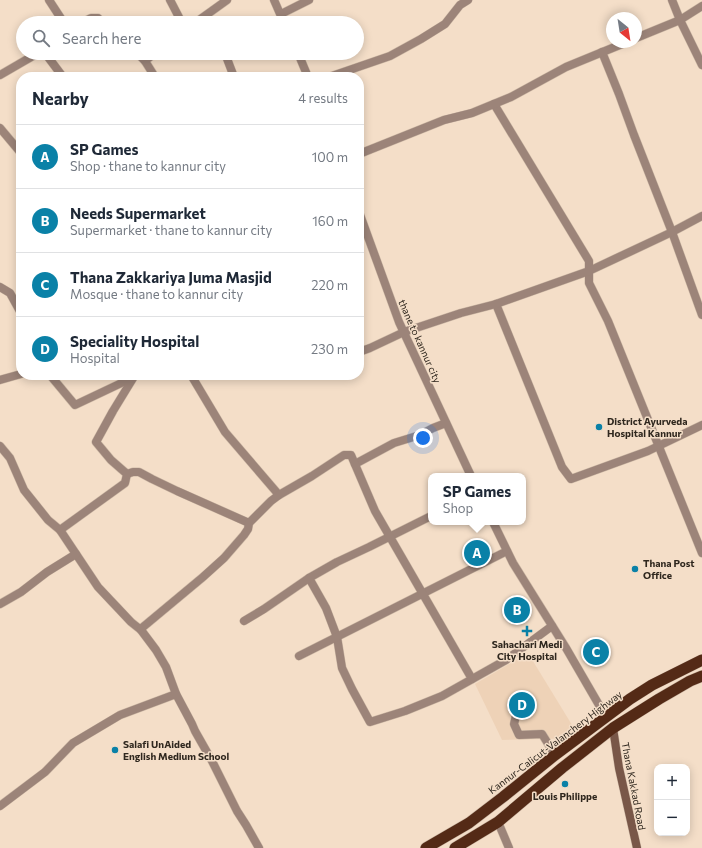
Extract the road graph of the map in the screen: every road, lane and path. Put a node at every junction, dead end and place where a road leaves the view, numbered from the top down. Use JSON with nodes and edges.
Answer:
{"nodes":[{"id":1,"x":49,"y":0,"type":"edge"},
{"id":2,"x":170,"y":0,"type":"edge"},
{"id":3,"x":228,"y":0,"type":"edge"},
{"id":4,"x":274,"y":0,"type":"edge"},
{"id":5,"x":309,"y":0,"type":"edge"},
{"id":6,"x":468,"y":0,"type":"edge"},
{"id":7,"x":672,"y":0,"type":"edge"},
{"id":8,"x":702,"y":6,"type":"edge"},
{"id":9,"x":280,"y":14,"type":"joint"},
{"id":10,"x":59,"y":16,"type":"edge"},
{"id":11,"x":178,"y":16,"type":"edge"},
{"id":12,"x":206,"y":16,"type":"edge"},
{"id":13,"x":680,"y":20,"type":"junction"},
{"id":14,"x":642,"y":36,"type":"edge"},
{"id":15,"x":612,"y":48,"type":"edge"},
{"id":16,"x":602,"y":52,"type":"junction"},
{"id":17,"x":26,"y":60,"type":"edge"},
{"id":18,"x":50,"y":60,"type":"edge"},
{"id":19,"x":228,"y":60,"type":"edge"},
{"id":20,"x":301,"y":60,"type":"edge"},
{"id":21,"x":145,"y":61,"type":"edge"},
{"id":22,"x":702,"y":65,"type":"edge"},
{"id":23,"x":59,"y":72,"type":"edge"},
{"id":24,"x":152,"y":72,"type":"edge"},
{"id":25,"x":232,"y":72,"type":"edge"},
{"id":26,"x":306,"y":72,"type":"edge"},
{"id":27,"x":344,"y":72,"type":"edge"},
{"id":28,"x":0,"y":75,"type":"edge"},
{"id":29,"x":494,"y":104,"type":"junction"},
{"id":30,"x":0,"y":128,"type":"edge"},
{"id":31,"x":16,"y":147,"type":"edge"},
{"id":32,"x":364,"y":152,"type":"edge"},
{"id":33,"x":702,"y":216,"type":"edge"},
{"id":34,"x":364,"y":226,"type":"edge"},
{"id":35,"x":672,"y":232,"type":"junction"},
{"id":36,"x":589,"y":271,"type":"junction"},
{"id":37,"x":0,"y":287,"type":"edge"},
{"id":38,"x":16,"y":304,"type":"edge"},
{"id":39,"x":496,"y":304,"type":"junction"},
{"id":40,"x":702,"y":315,"type":"edge"},
{"id":41,"x":404,"y":332,"type":"junction"},
{"id":42,"x":364,"y":350,"type":"edge"},
{"id":43,"x":16,"y":375,"type":"edge"},
{"id":44,"x":0,"y":380,"type":"edge"},
{"id":45,"x":54,"y":380,"type":"edge"},
{"id":46,"x":128,"y":380,"type":"edge"},
{"id":47,"x":132,"y":380,"type":"edge"},
{"id":48,"x":195,"y":380,"type":"edge"},
{"id":49,"x":446,"y":423,"type":"junction"},
{"id":50,"x":702,"y":425,"type":"edge"},
{"id":51,"x":0,"y":446,"type":"edge"},
{"id":52,"x":659,"y":446,"type":"junction"},
{"id":53,"x":355,"y":464,"type":"junction"},
{"id":54,"x":470,"y":473,"type":"edge"},
{"id":55,"x":127,"y":474,"type":"junction"},
{"id":56,"x":279,"y":495,"type":"junction"},
{"id":57,"x":428,"y":517,"type":"edge"},
{"id":58,"x":249,"y":523,"type":"junction"},
{"id":59,"x":494,"y":525,"type":"edge"},
{"id":60,"x":60,"y":530,"type":"junction"},
{"id":61,"x":390,"y":536,"type":"junction"},
{"id":62,"x":507,"y":551,"type":"junction"},
{"id":63,"x":702,"y":551,"type":"edge"},
{"id":64,"x":76,"y":554,"type":"junction"},
{"id":65,"x":308,"y":578,"type":"junction"},
{"id":66,"x":422,"y":594,"type":"junction"},
{"id":67,"x":0,"y":604,"type":"edge"},
{"id":68,"x":244,"y":621,"type":"dead end"},
{"id":69,"x":552,"y":626,"type":"junction"},
{"id":70,"x":141,"y":630,"type":"junction"},
{"id":71,"x":337,"y":637,"type":"junction"},
{"id":72,"x":299,"y":656,"type":"dead end"},
{"id":73,"x":702,"y":660,"type":"edge"},
{"id":74,"x":702,"y":676,"type":"edge"},
{"id":75,"x":472,"y":678,"type":"junction"},
{"id":76,"x":176,"y":694,"type":"junction"},
{"id":77,"x":515,"y":699,"type":"dead end"},
{"id":78,"x":606,"y":717,"type":"junction"},
{"id":79,"x":612,"y":728,"type":"junction"},
{"id":80,"x":555,"y":755,"type":"junction"},
{"id":81,"x":0,"y":806,"type":"edge"},
{"id":82,"x":498,"y":822,"type":"junction"},
{"id":83,"x":259,"y":848,"type":"edge"},
{"id":84,"x":426,"y":848,"type":"edge"},
{"id":85,"x":455,"y":848,"type":"edge"},
{"id":86,"x":509,"y":848,"type":"edge"},
{"id":87,"x":637,"y":848,"type":"edge"}],
"edges":[{"from":1,"to":10,"type":"street"},
{"from":2,"to":11,"type":"street"},
{"from":3,"to":12,"type":"street"},
{"from":4,"to":9,"type":"street"},
{"from":5,"to":9,"type":"street"},
{"from":6,"to":27,"type":"street"},
{"from":7,"to":13,"type":"street"},
{"from":8,"to":13,"type":"street"},
{"from":13,"to":14,"type":"street"},
{"from":13,"to":22,"type":"street"},
{"from":15,"to":16,"type":"street"},
{"from":16,"to":29,"type":"street"},
{"from":16,"to":35,"type":"street"},
{"from":17,"to":28,"type":"street"},
{"from":18,"to":23,"type":"street"},
{"from":19,"to":25,"type":"street"},
{"from":20,"to":26,"type":"street"},
{"from":21,"to":24,"type":"street"},
{"from":29,"to":32,"type":"street"},
{"from":29,"to":36,"type":"street"},
{"from":30,"to":31,"type":"street"},
{"from":33,"to":35,"type":"street"},
{"from":34,"to":41,"type":"street","name":"thane to kannur city"},
{"from":35,"to":36,"type":"street"},
{"from":35,"to":40,"type":"street"},
{"from":36,"to":39,"type":"street"},
{"from":36,"to":52,"type":"street"},
{"from":37,"to":38,"type":"street"},
{"from":39,"to":41,"type":"street"},
{"from":39,"to":52,"type":"street"},
{"from":41,"to":42,"type":"street"},
{"from":41,"to":49,"type":"street","name":"thane to kannur city"},
{"from":43,"to":44,"type":"street"},
{"from":45,"to":46,"type":"street"},
{"from":47,"to":55,"type":"street"},
{"from":48,"to":56,"type":"street"},
{"from":49,"to":53,"type":"street"},
{"from":49,"to":54,"type":"street","name":"thane to kannur city"},
{"from":50,"to":52,"type":"street"},
{"from":51,"to":60,"type":"street"},
{"from":52,"to":63,"type":"street"},
{"from":53,"to":56,"type":"street"},
{"from":53,"to":61,"type":"street"},
{"from":55,"to":58,"type":"street"},
{"from":55,"to":60,"type":"street"},
{"from":56,"to":58,"type":"street"},
{"from":57,"to":61,"type":"street"},
{"from":58,"to":70,"type":"street"},
{"from":59,"to":62,"type":"street"},
{"from":60,"to":64,"type":"street"},
{"from":61,"to":65,"type":"street"},
{"from":61,"to":66,"type":"street"},
{"from":62,"to":66,"type":"street"},
{"from":62,"to":69,"type":"street"},
{"from":64,"to":67,"type":"street"},
{"from":64,"to":70,"type":"street"},
{"from":65,"to":68,"type":"street"},
{"from":65,"to":71,"type":"street"},
{"from":66,"to":71,"type":"street"},
{"from":66,"to":75,"type":"street"},
{"from":69,"to":75,"type":"street"},
{"from":69,"to":78,"type":"street"},
{"from":70,"to":76,"type":"street"},
{"from":71,"to":72,"type":"street"},
{"from":71,"to":75,"type":"street"},
{"from":73,"to":78,"type":"highway","name":"Kannur-Calicut-Valanchery Highway"},
{"from":74,"to":79,"type":"highway"},
{"from":76,"to":81,"type":"street"},
{"from":76,"to":83,"type":"street"},
{"from":77,"to":80,"type":"street"},
{"from":78,"to":79,"type":"highway"},
{"from":78,"to":80,"type":"highway","name":"Kannur-Calicut-Valanchery Highway"},
{"from":79,"to":82,"type":"highway"},
{"from":79,"to":87,"type":"main road","name":"Thana Kakkad Road"},
{"from":80,"to":84,"type":"highway","name":"Kannur-Calicut-Valanchery Highway"},
{"from":82,"to":85,"type":"highway"},
{"from":82,"to":86,"type":"street"}]}
